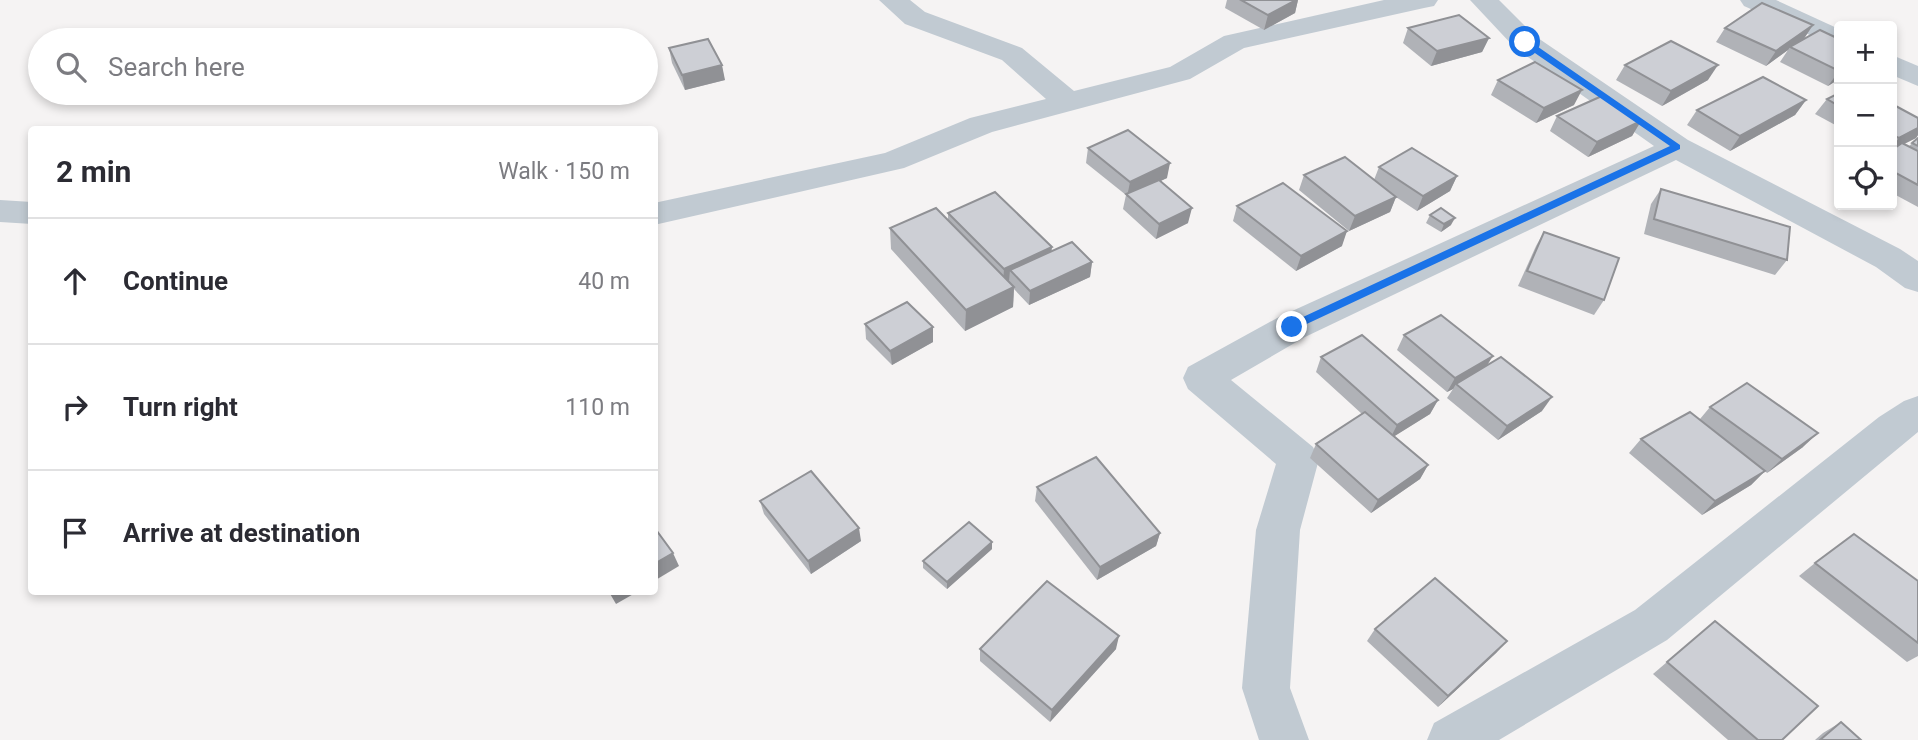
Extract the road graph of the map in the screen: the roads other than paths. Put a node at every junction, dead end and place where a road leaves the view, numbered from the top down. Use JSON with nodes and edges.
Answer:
{"nodes":[{"id":1,"x":893,"y":0,"type":"edge"},
{"id":2,"x":1424,"y":0,"type":"edge"},
{"id":3,"x":1484,"y":0,"type":"edge"},
{"id":4,"x":1754,"y":0,"type":"edge"},
{"id":5,"x":1834,"y":38,"type":"edge"},
{"id":6,"x":1897,"y":66,"type":"edge"},
{"id":7,"x":1918,"y":77,"type":"edge"},
{"id":8,"x":1068,"y":102,"type":"junction"},
{"id":9,"x":1677,"y":147,"type":"junction"},
{"id":10,"x":0,"y":211,"type":"edge"},
{"id":11,"x":28,"y":213,"type":"edge"},
{"id":12,"x":658,"y":213,"type":"edge"},
{"id":13,"x":1918,"y":279,"type":"edge"},
{"id":14,"x":1918,"y":412,"type":"edge"},
{"id":15,"x":1284,"y":740,"type":"edge"},
{"id":16,"x":1452,"y":740,"type":"edge"}],
"edges":[{"from":1,"to":8,"type":"street"},
{"from":2,"to":8,"type":"street"},
{"from":3,"to":9,"type":"street"},
{"from":4,"to":5,"type":"street"},
{"from":6,"to":7,"type":"street"},
{"from":8,"to":12,"type":"street"},
{"from":9,"to":13,"type":"street"},
{"from":9,"to":15,"type":"street"},
{"from":10,"to":11,"type":"street"},
{"from":14,"to":16,"type":"street"}]}
